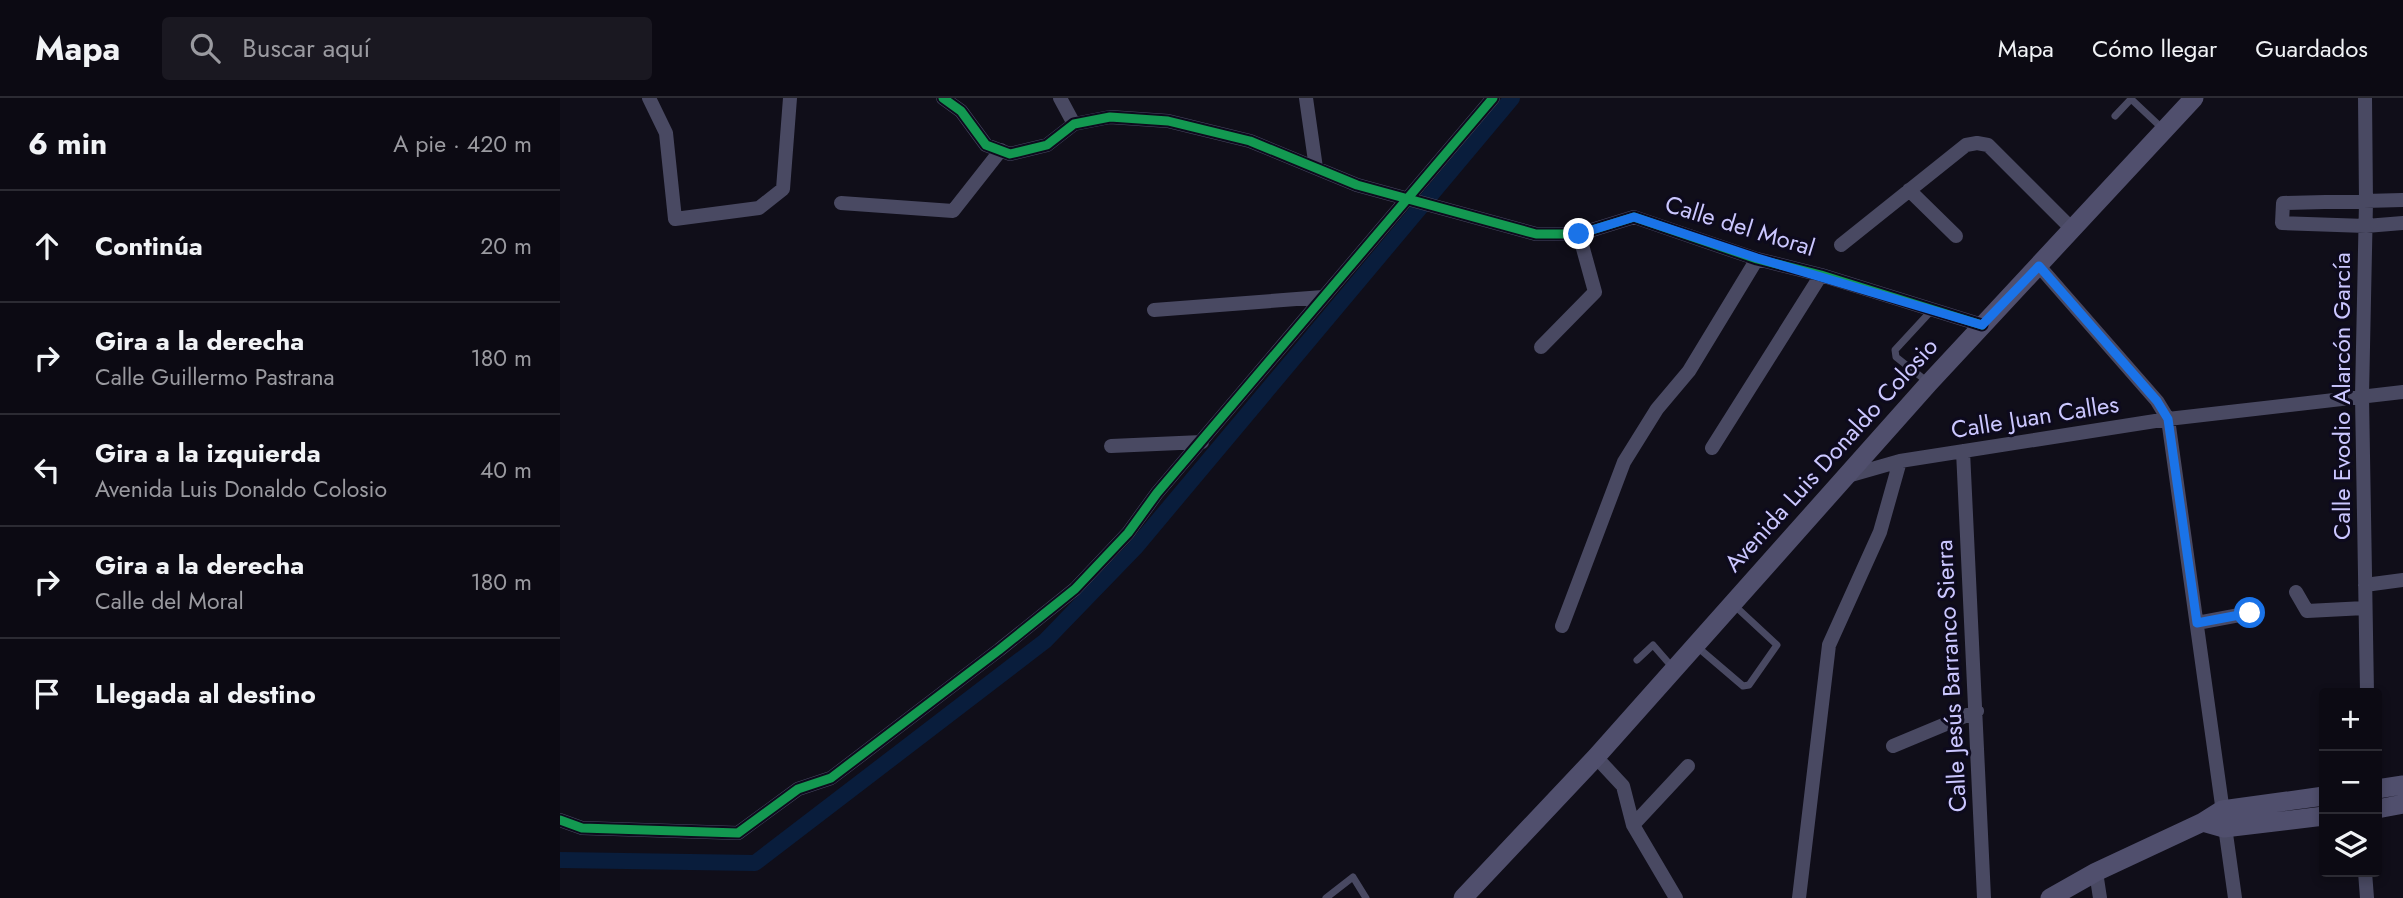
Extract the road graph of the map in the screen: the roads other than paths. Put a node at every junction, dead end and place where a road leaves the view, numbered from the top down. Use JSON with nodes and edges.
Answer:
{"nodes":[{"id":1,"x":649,"y":98,"type":"edge"},
{"id":2,"x":790,"y":98,"type":"edge"},
{"id":3,"x":943,"y":98,"type":"edge"},
{"id":4,"x":1059,"y":98,"type":"edge"},
{"id":5,"x":1306,"y":98,"type":"edge"},
{"id":6,"x":1493,"y":98,"type":"edge"},
{"id":7,"x":2194,"y":98,"type":"edge"},
{"id":8,"x":2365,"y":98,"type":"edge"},
{"id":9,"x":2115,"y":116,"type":"dead end"},
{"id":10,"x":1074,"y":124,"type":"junction"},
{"id":11,"x":2165,"y":130,"type":"junction"},
{"id":12,"x":1001,"y":150,"type":"junction"},
{"id":13,"x":1316,"y":168,"type":"junction"},
{"id":14,"x":1909,"y":190,"type":"junction"},
{"id":15,"x":1410,"y":197,"type":"junction"},
{"id":16,"x":2403,"y":200,"type":"edge"},
{"id":17,"x":2366,"y":202,"type":"junction"},
{"id":18,"x":841,"y":203,"type":"dead end"},
{"id":19,"x":2403,"y":223,"type":"edge"},
{"id":20,"x":2366,"y":226,"type":"junction"},
{"id":21,"x":2072,"y":229,"type":"junction"},
{"id":22,"x":1579,"y":234,"type":"junction"},
{"id":23,"x":1956,"y":236,"type":"dead end"},
{"id":24,"x":1840,"y":245,"type":"dead end"},
{"id":25,"x":1762,"y":260,"type":"junction"},
{"id":26,"x":2039,"y":266,"type":"junction"},
{"id":27,"x":1816,"y":274,"type":"junction"},
{"id":28,"x":1323,"y":297,"type":"junction"},
{"id":29,"x":1154,"y":310,"type":"dead end"},
{"id":30,"x":1933,"y":310,"type":"junction"},
{"id":31,"x":1982,"y":325,"type":"junction"},
{"id":32,"x":1541,"y":347,"type":"dead end"},
{"id":33,"x":1929,"y":383,"type":"junction"},
{"id":34,"x":2403,"y":392,"type":"edge"},
{"id":35,"x":2362,"y":396,"type":"junction"},
{"id":36,"x":2168,"y":419,"type":"junction"},
{"id":37,"x":1202,"y":442,"type":"junction"},
{"id":38,"x":1111,"y":446,"type":"dead end"},
{"id":39,"x":1712,"y":448,"type":"dead end"},
{"id":40,"x":1963,"y":451,"type":"junction"},
{"id":41,"x":1900,"y":461,"type":"junction"},
{"id":42,"x":1843,"y":477,"type":"junction"},
{"id":43,"x":2403,"y":580,"type":"edge"},
{"id":44,"x":2365,"y":585,"type":"junction"},
{"id":45,"x":2296,"y":592,"type":"dead end"},
{"id":46,"x":1731,"y":602,"type":"junction"},
{"id":47,"x":2365,"y":608,"type":"junction"},
{"id":48,"x":2250,"y":613,"type":"dead end"},
{"id":49,"x":2197,"y":623,"type":"junction"},
{"id":50,"x":1562,"y":626,"type":"dead end"},
{"id":51,"x":1695,"y":645,"type":"junction"},
{"id":52,"x":1637,"y":660,"type":"dead end"},
{"id":53,"x":1674,"y":669,"type":"junction"},
{"id":54,"x":2367,"y":688,"type":"edge"},
{"id":55,"x":1977,"y":711,"type":"junction"},
{"id":56,"x":1892,"y":746,"type":"dead end"},
{"id":57,"x":1595,"y":757,"type":"junction"},
{"id":58,"x":1688,"y":766,"type":"dead end"},
{"id":59,"x":2403,"y":785,"type":"edge"},
{"id":60,"x":2382,"y":788,"type":"edge"},
{"id":61,"x":2319,"y":797,"type":"edge"},
{"id":62,"x":2403,"y":804,"type":"edge"},
{"id":63,"x":2382,"y":808,"type":"edge"},
{"id":64,"x":2319,"y":816,"type":"edge"},
{"id":65,"x":2223,"y":819,"type":"junction"},
{"id":66,"x":560,"y":821,"type":"edge"},
{"id":67,"x":1633,"y":825,"type":"junction"},
{"id":68,"x":2096,"y":872,"type":"junction"},
{"id":69,"x":2365,"y":877,"type":"edge"},
{"id":70,"x":1326,"y":898,"type":"edge"},
{"id":71,"x":1366,"y":898,"type":"edge"},
{"id":72,"x":1463,"y":898,"type":"edge"},
{"id":73,"x":1676,"y":898,"type":"edge"},
{"id":74,"x":1800,"y":898,"type":"edge"},
{"id":75,"x":1984,"y":898,"type":"edge"},
{"id":76,"x":2050,"y":898,"type":"edge"},
{"id":77,"x":2100,"y":898,"type":"edge"},
{"id":78,"x":2235,"y":898,"type":"edge"},
{"id":79,"x":2367,"y":898,"type":"edge"}],
"edges":[{"from":1,"to":2,"type":"street"},
{"from":3,"to":12,"type":"street"},
{"from":4,"to":10,"type":"street"},
{"from":5,"to":13,"type":"street"},
{"from":6,"to":15,"type":"street"},
{"from":7,"to":11,"type":"main road","name":"Avenida Luis Donaldo Colosio"},
{"from":8,"to":17,"type":"street","name":"Calle Evodio Alarcón García"},
{"from":9,"to":11,"type":"lane"},
{"from":10,"to":12,"type":"street","name":"Calle del Moral"},
{"from":10,"to":13,"type":"street","name":"Calle del Moral"},
{"from":11,"to":21,"type":"main road","name":"Avenida Luis Donaldo Colosio"},
{"from":12,"to":18,"type":"street"},
{"from":13,"to":15,"type":"street","name":"Calle del Moral"},
{"from":14,"to":21,"type":"street"},
{"from":14,"to":23,"type":"street"},
{"from":14,"to":24,"type":"street"},
{"from":15,"to":22,"type":"street","name":"Calle del Moral"},
{"from":15,"to":28,"type":"street"},
{"from":16,"to":17,"type":"street"},
{"from":17,"to":20,"type":"street","name":"Calle Evodio Alarcón García"},
{"from":17,"to":20,"type":"street"},
{"from":19,"to":20,"type":"street"},
{"from":20,"to":35,"type":"street","name":"Calle Evodio Alarcón García"},
{"from":21,"to":26,"type":"main road","name":"Avenida Luis Donaldo Colosio"},
{"from":22,"to":25,"type":"street","name":"Calle del Moral"},
{"from":22,"to":32,"type":"street"},
{"from":25,"to":27,"type":"street","name":"Calle del Moral"},
{"from":25,"to":50,"type":"street"},
{"from":26,"to":31,"type":"main road","name":"Avenida Luis Donaldo Colosio"},
{"from":26,"to":36,"type":"street"},
{"from":27,"to":30,"type":"street","name":"Calle del Moral"},
{"from":27,"to":39,"type":"street"},
{"from":28,"to":29,"type":"street"},
{"from":28,"to":37,"type":"street"},
{"from":30,"to":31,"type":"street","name":"Calle del Moral"},
{"from":30,"to":33,"type":"lane"},
{"from":31,"to":33,"type":"main road","name":"Avenida Luis Donaldo Colosio"},
{"from":33,"to":42,"type":"main road","name":"Avenida Luis Donaldo Colosio"},
{"from":34,"to":35,"type":"street","name":"Calle Juan Calles"},
{"from":35,"to":36,"type":"street","name":"Calle Juan Calles"},
{"from":35,"to":44,"type":"street","name":"Calle Evodio Alarcón García"},
{"from":36,"to":40,"type":"street","name":"Calle Juan Calles"},
{"from":36,"to":49,"type":"street"},
{"from":37,"to":38,"type":"street"},
{"from":37,"to":66,"type":"street"},
{"from":40,"to":41,"type":"street","name":"Calle Juan Calles"},
{"from":40,"to":55,"type":"street","name":"Calle Jesús Barranco Sierra"},
{"from":41,"to":42,"type":"street","name":"Calle Juan Calles"},
{"from":41,"to":74,"type":"street"},
{"from":42,"to":46,"type":"main road","name":"Avenida Luis Donaldo Colosio"},
{"from":43,"to":44,"type":"street"},
{"from":44,"to":47,"type":"street","name":"Calle Evodio Alarcón García"},
{"from":45,"to":47,"type":"street"},
{"from":46,"to":51,"type":"main road","name":"Avenida Luis Donaldo Colosio"},
{"from":46,"to":51,"type":"lane"},
{"from":47,"to":54,"type":"street","name":"Calle Evodio Alarcón García"},
{"from":48,"to":49,"type":"street"},
{"from":49,"to":65,"type":"street"},
{"from":51,"to":53,"type":"main road","name":"Avenida Luis Donaldo Colosio"},
{"from":52,"to":53,"type":"lane"},
{"from":53,"to":57,"type":"main road","name":"Avenida Luis Donaldo Colosio"},
{"from":55,"to":56,"type":"street"},
{"from":55,"to":75,"type":"street","name":"Calle Jesús Barranco Sierra"},
{"from":57,"to":67,"type":"street"},
{"from":57,"to":72,"type":"main road","name":"Avenida Luis Donaldo Colosio"},
{"from":58,"to":67,"type":"street"},
{"from":59,"to":60,"type":"main road"},
{"from":61,"to":65,"type":"main road"},
{"from":62,"to":63,"type":"main road"},
{"from":64,"to":65,"type":"main road"},
{"from":65,"to":68,"type":"main road"},
{"from":65,"to":78,"type":"street"},
{"from":67,"to":73,"type":"street"},
{"from":68,"to":76,"type":"main road"},
{"from":68,"to":77,"type":"street"},
{"from":69,"to":79,"type":"street"},
{"from":70,"to":71,"type":"lane"}]}
